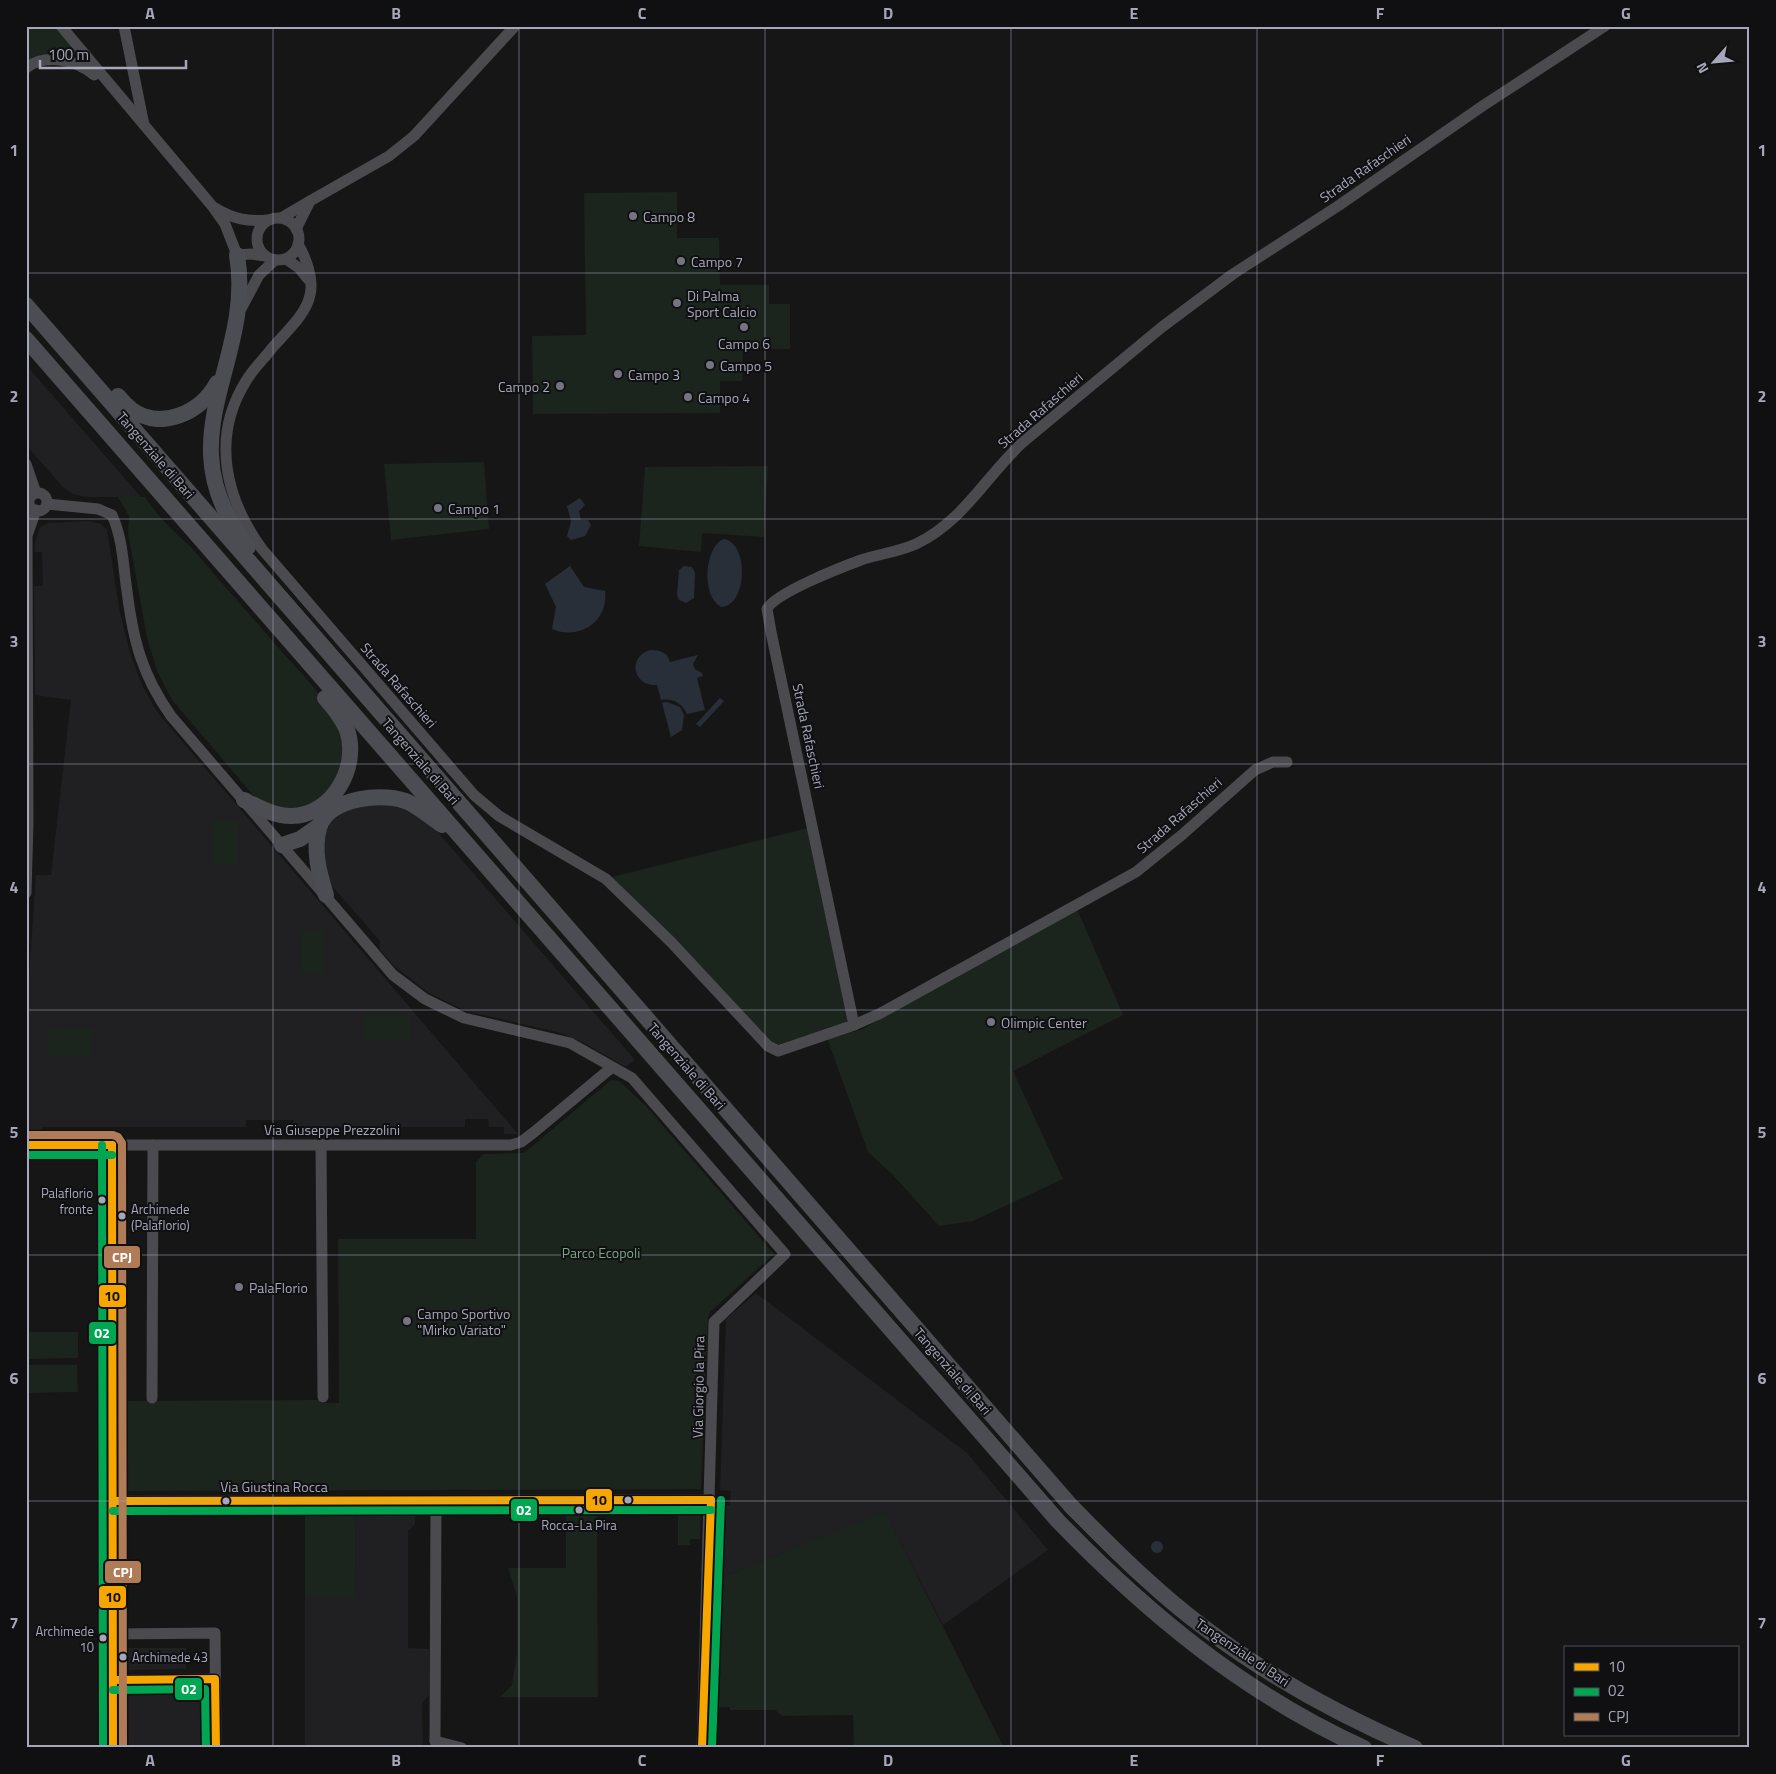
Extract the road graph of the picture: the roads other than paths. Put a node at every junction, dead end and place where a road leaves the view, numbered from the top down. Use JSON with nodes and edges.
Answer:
{"nodes":[{"id":1,"x":61,"y":26,"type":"edge"},
{"id":2,"x":124,"y":26,"type":"edge"},
{"id":3,"x":516,"y":26,"type":"edge"},
{"id":4,"x":1605,"y":26,"type":"edge"},
{"id":5,"x":26,"y":68,"type":"edge"},
{"id":6,"x":120,"y":98,"type":"junction"},
{"id":7,"x":144,"y":127,"type":"junction"},
{"id":8,"x":310,"y":201,"type":"junction"},
{"id":9,"x":213,"y":207,"type":"junction"},
{"id":10,"x":281,"y":218,"type":"junction"},
{"id":11,"x":268,"y":220,"type":"junction"},
{"id":12,"x":296,"y":229,"type":"junction"},
{"id":13,"x":257,"y":238,"type":"junction"},
{"id":14,"x":298,"y":244,"type":"junction"},
{"id":15,"x":237,"y":255,"type":"junction"},
{"id":16,"x":275,"y":258,"type":"junction"},
{"id":17,"x":310,"y":282,"type":"junction"},
{"id":18,"x":26,"y":305,"type":"edge"},
{"id":19,"x":236,"y":319,"type":"junction"},
{"id":20,"x":26,"y":339,"type":"edge"},
{"id":21,"x":64,"y":348,"type":"junction"},
{"id":22,"x":223,"y":372,"type":"junction"},
{"id":23,"x":26,"y":464,"type":"edge"},
{"id":24,"x":36,"y":493,"type":"junction"},
{"id":25,"x":46,"y":504,"type":"junction"},
{"id":26,"x":36,"y":510,"type":"junction"},
{"id":27,"x":286,"y":606,"type":"junction"},
{"id":28,"x":270,"y":619,"type":"junction"},
{"id":29,"x":1287,"y":762,"type":"dead end"},
{"id":30,"x":244,"y":800,"type":"junction"},
{"id":31,"x":304,"y":814,"type":"junction"},
{"id":32,"x":320,"y":825,"type":"junction"},
{"id":33,"x":461,"y":838,"type":"junction"},
{"id":34,"x":282,"y":845,"type":"junction"},
{"id":35,"x":27,"y":858,"type":"edge"},
{"id":36,"x":26,"y":893,"type":"edge"},
{"id":37,"x":326,"y":895,"type":"junction"},
{"id":38,"x":854,"y":1026,"type":"junction"},
{"id":39,"x":611,"y":1068,"type":"junction"},
{"id":40,"x":321,"y":1144,"type":"junction"},
{"id":41,"x":112,"y":1145,"type":"junction"},
{"id":42,"x":153,"y":1145,"type":"junction"},
{"id":43,"x":26,"y":1146,"type":"edge"},
{"id":44,"x":322,"y":1397,"type":"dead end"},
{"id":45,"x":152,"y":1398,"type":"dead end"},
{"id":46,"x":711,"y":1500,"type":"junction"},
{"id":47,"x":113,"y":1501,"type":"junction"},
{"id":48,"x":436,"y":1501,"type":"junction"},
{"id":49,"x":113,"y":1634,"type":"junction"},
{"id":50,"x":215,"y":1679,"type":"junction"},
{"id":51,"x":113,"y":1680,"type":"junction"},
{"id":52,"x":437,"y":1744,"type":"edge"},
{"id":53,"x":113,"y":1748,"type":"edge"},
{"id":54,"x":216,"y":1748,"type":"edge"},
{"id":55,"x":462,"y":1748,"type":"edge"},
{"id":56,"x":702,"y":1748,"type":"edge"},
{"id":57,"x":1364,"y":1748,"type":"edge"},
{"id":58,"x":1415,"y":1748,"type":"edge"}],
"edges":[{"from":1,"to":6,"type":"street"},
{"from":2,"to":7,"type":"street"},
{"from":3,"to":8,"type":"street"},
{"from":4,"to":38,"type":"street","name":"Strada Rafaschieri"},
{"from":5,"to":6,"type":"street"},
{"from":6,"to":7,"type":"street"},
{"from":7,"to":9,"type":"street"},
{"from":8,"to":10,"type":"street"},
{"from":8,"to":12,"type":"street"},
{"from":9,"to":11,"type":"street"},
{"from":9,"to":15,"type":"street"},
{"from":10,"to":11,"type":"street"},
{"from":10,"to":12,"type":"street"},
{"from":11,"to":13,"type":"street"},
{"from":12,"to":14,"type":"street"},
{"from":13,"to":15,"type":"street"},
{"from":13,"to":16,"type":"street"},
{"from":14,"to":16,"type":"street"},
{"from":14,"to":17,"type":"street"},
{"from":15,"to":16,"type":"street"},
{"from":15,"to":19,"type":"highway"},
{"from":16,"to":17,"type":"street"},
{"from":16,"to":19,"type":"street"},
{"from":17,"to":38,"type":"street","name":"Strada Rafaschieri"},
{"from":18,"to":21,"type":"highway","name":"Tangenziale di Bari"},
{"from":19,"to":22,"type":"highway"},
{"from":20,"to":28,"type":"highway","name":"Tangenziale di Bari"},
{"from":21,"to":22,"type":"highway"},
{"from":21,"to":27,"type":"highway","name":"Tangenziale di Bari"},
{"from":22,"to":27,"type":"highway"},
{"from":23,"to":24,"type":"street"},
{"from":24,"to":25,"type":"street"},
{"from":24,"to":26,"type":"street"},
{"from":25,"to":26,"type":"street"},
{"from":25,"to":30,"type":"street"},
{"from":26,"to":35,"type":"street"},
{"from":27,"to":58,"type":"highway","name":"Tangenziale di Bari"},
{"from":28,"to":31,"type":"highway"},
{"from":28,"to":33,"type":"highway","name":"Tangenziale di Bari"},
{"from":29,"to":38,"type":"street","name":"Strada Rafaschieri"},
{"from":30,"to":31,"type":"highway"},
{"from":30,"to":34,"type":"street"},
{"from":31,"to":34,"type":"highway"},
{"from":32,"to":33,"type":"highway"},
{"from":32,"to":34,"type":"highway"},
{"from":32,"to":37,"type":"highway"},
{"from":33,"to":57,"type":"highway","name":"Tangenziale di Bari"},
{"from":34,"to":37,"type":"street"},
{"from":35,"to":36,"type":"street"},
{"from":37,"to":39,"type":"street"},
{"from":39,"to":40,"type":"street","name":"Via Giuseppe Prezzolini"},
{"from":39,"to":46,"type":"street","name":"Via Giorgio la Pira"},
{"from":40,"to":42,"type":"street","name":"Via Giuseppe Prezzolini"},
{"from":40,"to":44,"type":"street"},
{"from":41,"to":42,"type":"street","name":"Via Giuseppe Prezzolini"},
{"from":41,"to":43,"type":"street","name":"Via Giuseppe Prezzolini"},
{"from":41,"to":47,"type":"street"},
{"from":42,"to":45,"type":"street"},
{"from":46,"to":48,"type":"street","name":"Via Giustina Rocca"},
{"from":46,"to":56,"type":"street","name":"Via Giorgio la Pira"},
{"from":47,"to":48,"type":"street","name":"Via Giustina Rocca"},
{"from":47,"to":49,"type":"street"},
{"from":48,"to":52,"type":"street"},
{"from":49,"to":50,"type":"street"},
{"from":49,"to":51,"type":"street"},
{"from":50,"to":51,"type":"street"},
{"from":50,"to":54,"type":"street"},
{"from":51,"to":53,"type":"street"},
{"from":52,"to":55,"type":"street"}]}
